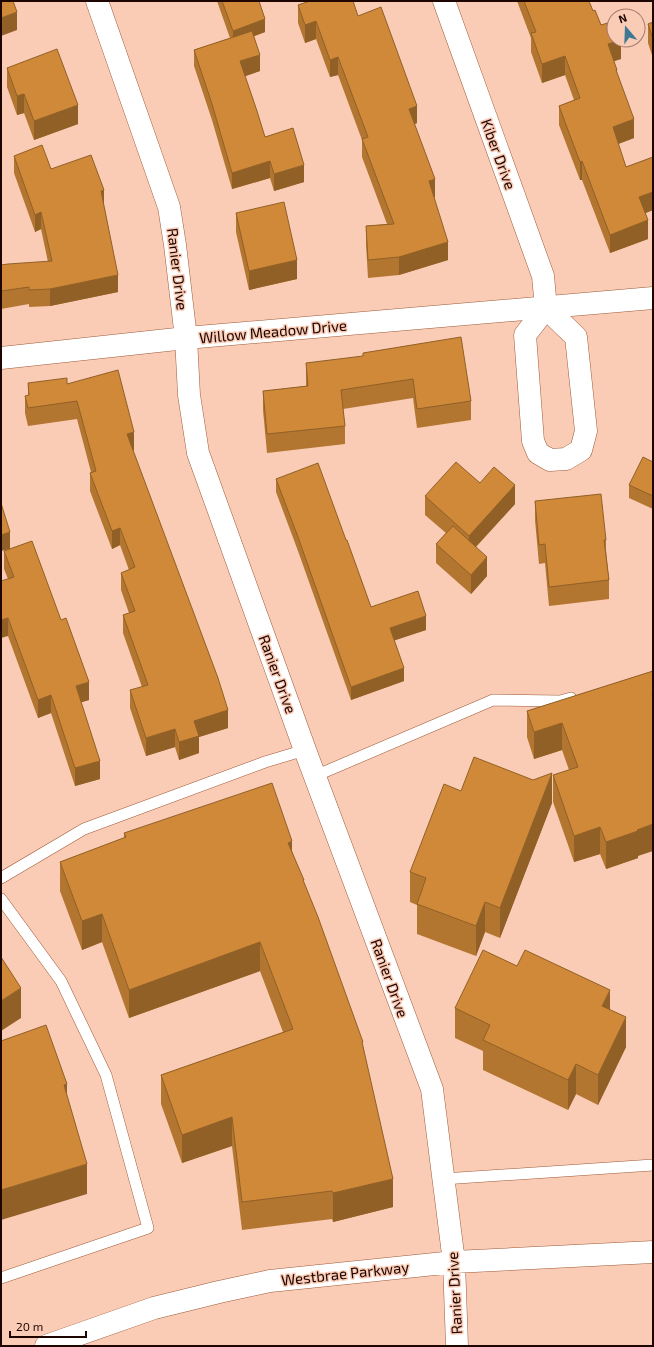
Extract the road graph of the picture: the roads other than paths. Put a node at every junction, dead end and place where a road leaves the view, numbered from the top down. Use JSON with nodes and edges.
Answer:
{"nodes":[{"id":1,"x":97,"y":1,"type":"edge"},
{"id":2,"x":444,"y":1,"type":"edge"},
{"id":3,"x":653,"y":298,"type":"edge"},
{"id":4,"x":546,"y":308,"type":"junction"},
{"id":5,"x":186,"y":338,"type":"junction"},
{"id":6,"x":1,"y":358,"type":"edge"},
{"id":7,"x":581,"y":696,"type":"edge"},
{"id":8,"x":305,"y":750,"type":"junction"},
{"id":9,"x":315,"y":776,"type":"junction"},
{"id":10,"x":1,"y":878,"type":"edge"},
{"id":11,"x":1,"y":899,"type":"edge"},
{"id":12,"x":653,"y":1165,"type":"edge"},
{"id":13,"x":443,"y":1179,"type":"junction"},
{"id":14,"x":653,"y":1252,"type":"edge"},
{"id":15,"x":454,"y":1262,"type":"junction"},
{"id":16,"x":1,"y":1278,"type":"edge"},
{"id":17,"x":46,"y":1346,"type":"edge"},
{"id":18,"x":457,"y":1346,"type":"edge"}],
"edges":[{"from":1,"to":5,"type":"street","name":"Ranier Drive"},
{"from":2,"to":4,"type":"street","name":"Kiber Drive"},
{"from":3,"to":4,"type":"street","name":"Willow Meadow Drive"},
{"from":4,"to":4,"type":"street"},
{"from":4,"to":5,"type":"street","name":"Willow Meadow Drive"},
{"from":5,"to":6,"type":"street","name":"Willow Meadow Drive"},
{"from":5,"to":8,"type":"street","name":"Ranier Drive"},
{"from":7,"to":9,"type":"lane"},
{"from":8,"to":9,"type":"street","name":"Ranier Drive"},
{"from":8,"to":10,"type":"lane"},
{"from":9,"to":13,"type":"street","name":"Ranier Drive"},
{"from":11,"to":16,"type":"lane"},
{"from":12,"to":13,"type":"lane"},
{"from":13,"to":15,"type":"street","name":"Ranier Drive"},
{"from":14,"to":15,"type":"street","name":"Westbrae Parkway"},
{"from":15,"to":17,"type":"street","name":"Westbrae Parkway"},
{"from":15,"to":18,"type":"street","name":"Ranier Drive"}]}
